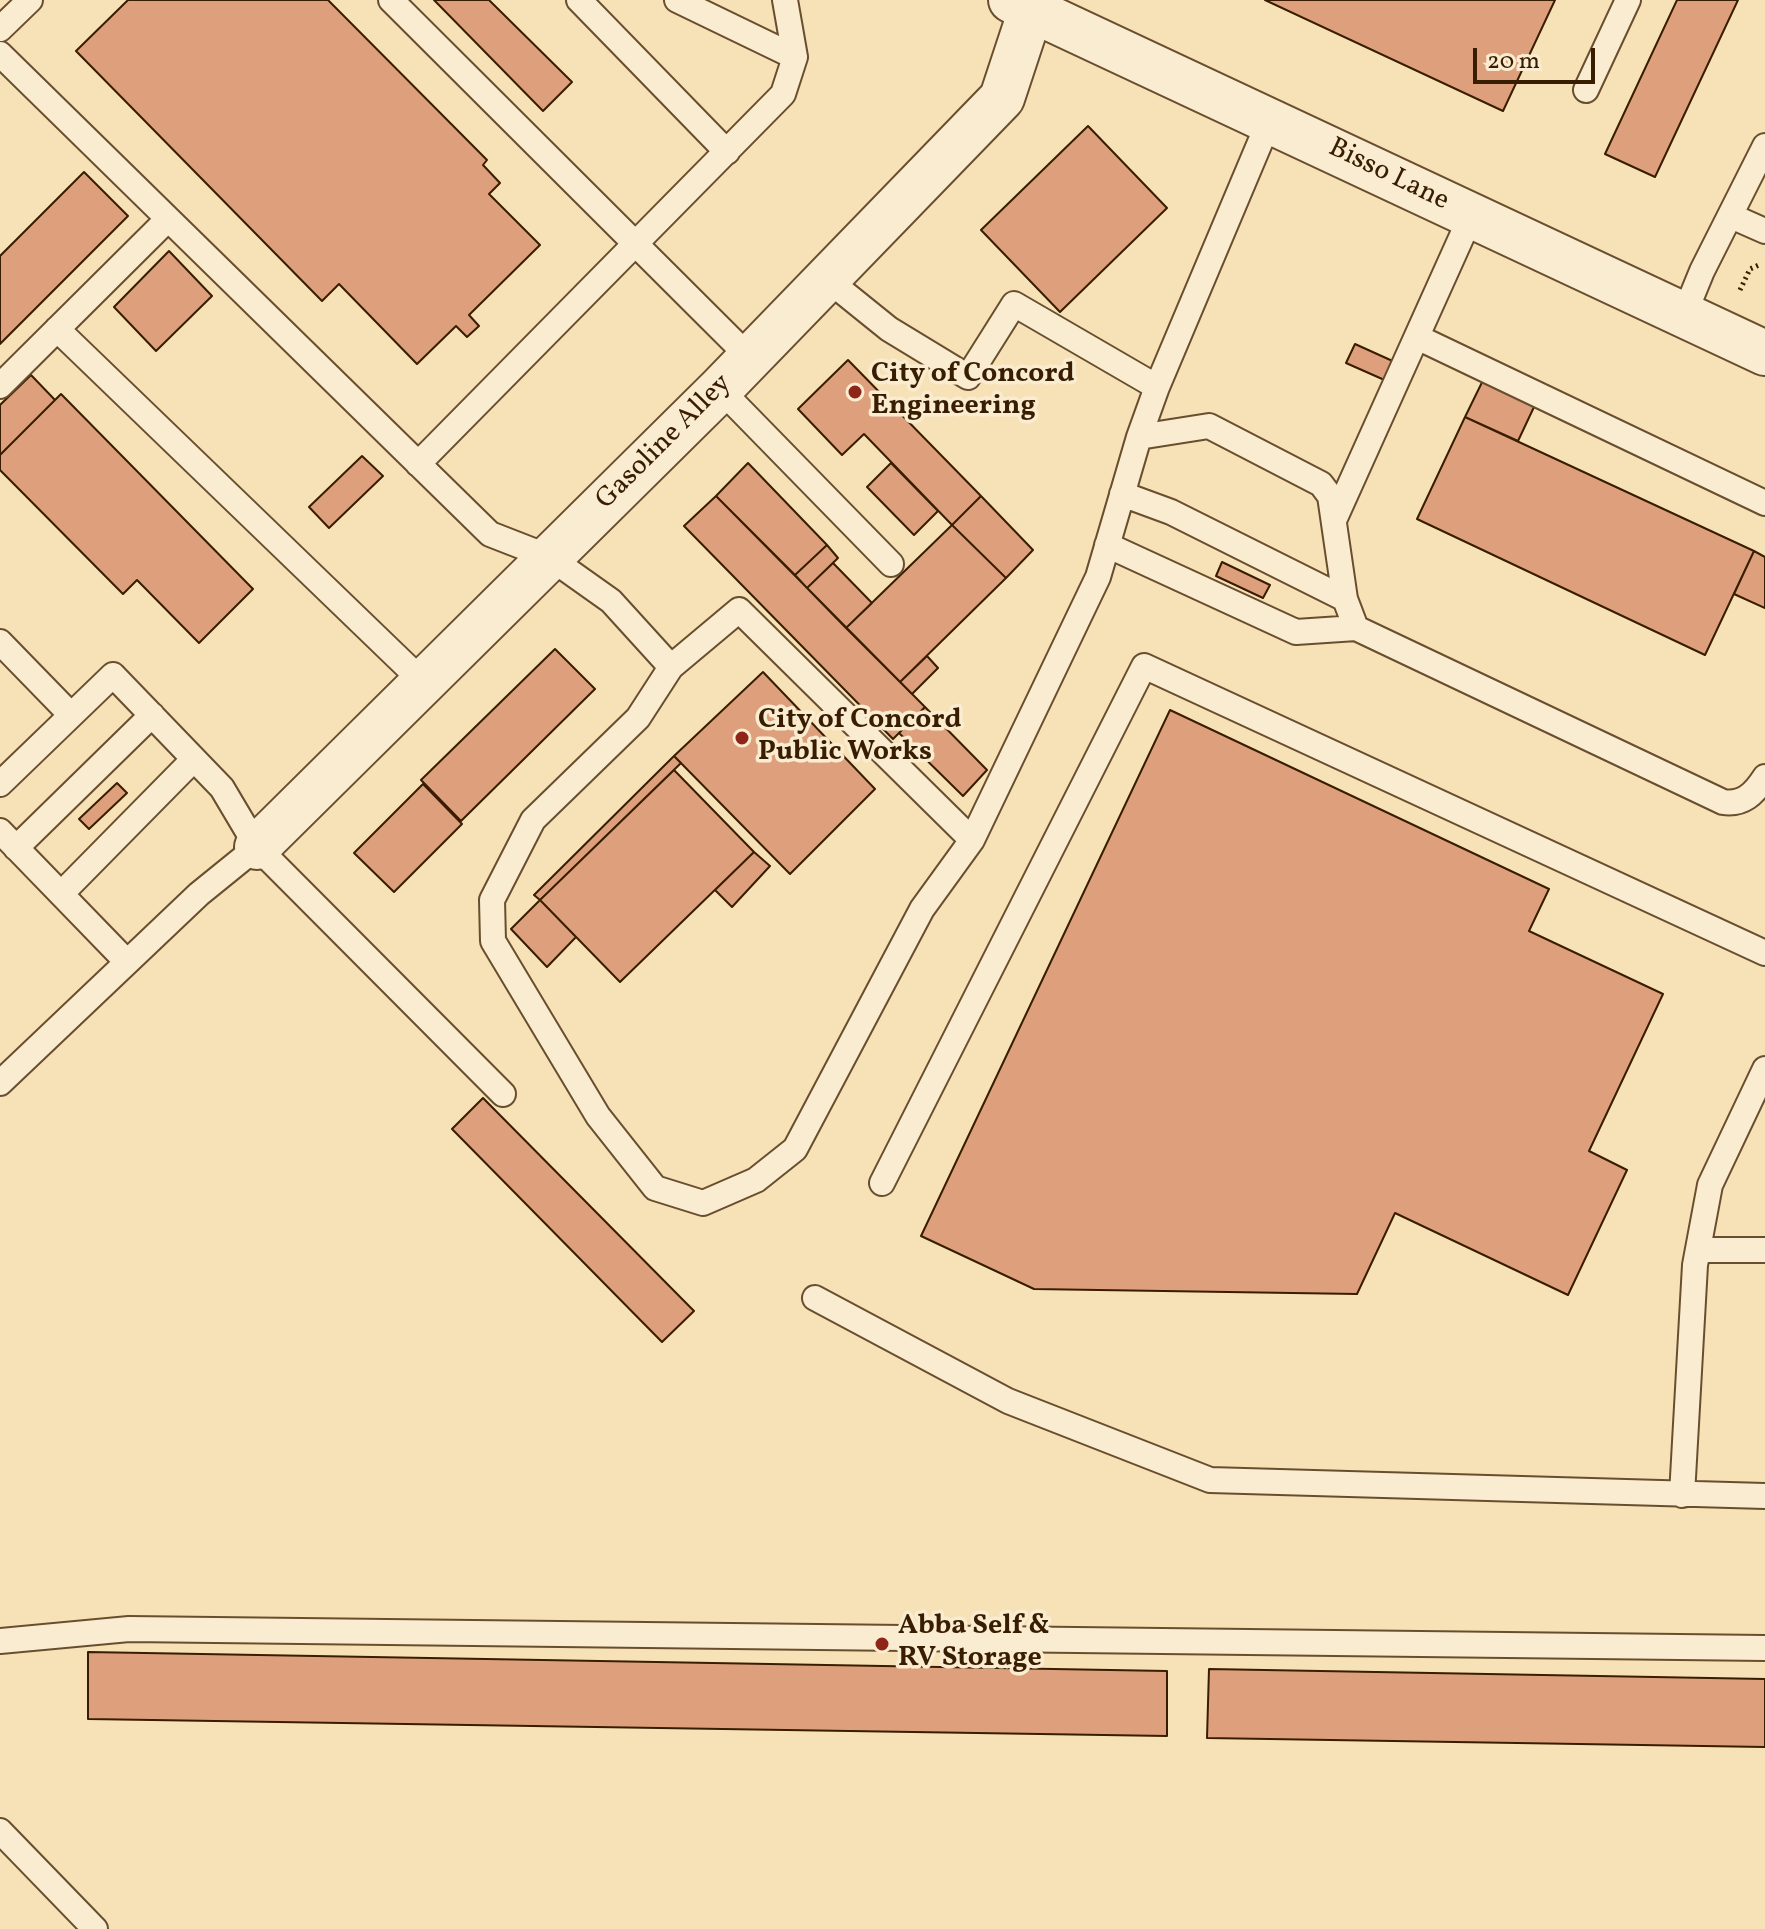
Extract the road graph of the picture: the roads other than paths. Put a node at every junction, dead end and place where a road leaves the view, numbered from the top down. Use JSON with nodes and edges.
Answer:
{"nodes":[{"id":1,"x":30,"y":0,"type":"edge"},
{"id":2,"x":391,"y":0,"type":"edge"},
{"id":3,"x":579,"y":0,"type":"edge"},
{"id":4,"x":677,"y":0,"type":"edge"},
{"id":5,"x":785,"y":0,"type":"edge"},
{"id":6,"x":1628,"y":0,"type":"edge"},
{"id":7,"x":1021,"y":5,"type":"edge"},
{"id":8,"x":0,"y":29,"type":"edge"},
{"id":9,"x":0,"y":54,"type":"edge"},
{"id":10,"x":795,"y":57,"type":"junction"},
{"id":11,"x":1586,"y":90,"type":"dead end"},
{"id":12,"x":1270,"y":119,"type":"junction"},
{"id":13,"x":1765,"y":146,"type":"edge"},
{"id":14,"x":727,"y":152,"type":"junction"},
{"id":15,"x":1471,"y":216,"type":"junction"},
{"id":16,"x":1731,"y":216,"type":"junction"},
{"id":17,"x":168,"y":219,"type":"junction"},
{"id":18,"x":1765,"y":231,"type":"edge"},
{"id":19,"x":636,"y":244,"type":"junction"},
{"id":20,"x":827,"y":279,"type":"junction"},
{"id":21,"x":1684,"y":315,"type":"junction"},
{"id":22,"x":57,"y":329,"type":"junction"},
{"id":23,"x":1417,"y":337,"type":"junction"},
{"id":24,"x":1765,"y":353,"type":"edge"},
{"id":25,"x":750,"y":358,"type":"junction"},
{"id":26,"x":0,"y":386,"type":"edge"},
{"id":27,"x":1157,"y":387,"type":"junction"},
{"id":28,"x":720,"y":389,"type":"junction"},
{"id":29,"x":1139,"y":437,"type":"junction"},
{"id":30,"x":418,"y":464,"type":"junction"},
{"id":31,"x":1122,"y":494,"type":"junction"},
{"id":32,"x":1765,"y":503,"type":"edge"},
{"id":33,"x":1335,"y":518,"type":"junction"},
{"id":34,"x":1107,"y":545,"type":"junction"},
{"id":35,"x":549,"y":557,"type":"junction"},
{"id":36,"x":891,"y":564,"type":"dead end"},
{"id":37,"x":1345,"y":599,"type":"junction"},
{"id":38,"x":1356,"y":628,"type":"junction"},
{"id":39,"x":0,"y":642,"type":"edge"},
{"id":40,"x":671,"y":667,"type":"junction"},
{"id":41,"x":424,"y":683,"type":"junction"},
{"id":42,"x":71,"y":715,"type":"junction"},
{"id":43,"x":152,"y":715,"type":"junction"},
{"id":44,"x":194,"y":759,"type":"junction"},
{"id":45,"x":1765,"y":777,"type":"edge"},
{"id":46,"x":0,"y":784,"type":"edge"},
{"id":47,"x":972,"y":840,"type":"junction"},
{"id":48,"x":6,"y":842,"type":"edge"},
{"id":49,"x":257,"y":847,"type":"junction"},
{"id":50,"x":61,"y":894,"type":"junction"},
{"id":51,"x":1765,"y":953,"type":"edge"},
{"id":52,"x":127,"y":962,"type":"junction"},
{"id":53,"x":1765,"y":1069,"type":"edge"},
{"id":54,"x":0,"y":1083,"type":"edge"},
{"id":55,"x":503,"y":1094,"type":"dead end"},
{"id":56,"x":882,"y":1183,"type":"dead end"},
{"id":57,"x":1698,"y":1250,"type":"junction"},
{"id":58,"x":1765,"y":1250,"type":"edge"},
{"id":59,"x":815,"y":1298,"type":"dead end"},
{"id":60,"x":1682,"y":1495,"type":"junction"},
{"id":61,"x":1765,"y":1496,"type":"edge"},
{"id":62,"x":0,"y":1641,"type":"edge"},
{"id":63,"x":1765,"y":1648,"type":"edge"},
{"id":64,"x":0,"y":1831,"type":"edge"},
{"id":65,"x":95,"y":1929,"type":"edge"}],
"edges":[{"from":1,"to":8,"type":"lane"},
{"from":2,"to":19,"type":"lane"},
{"from":3,"to":14,"type":"lane"},
{"from":4,"to":10,"type":"lane"},
{"from":5,"to":10,"type":"lane"},
{"from":6,"to":11,"type":"lane"},
{"from":7,"to":12,"type":"street","name":"Bisso Lane"},
{"from":7,"to":20,"type":"street","name":"Gasoline Alley"},
{"from":9,"to":17,"type":"lane"},
{"from":10,"to":14,"type":"lane"},
{"from":12,"to":15,"type":"street","name":"Bisso Lane"},
{"from":12,"to":27,"type":"lane"},
{"from":13,"to":16,"type":"lane"},
{"from":14,"to":19,"type":"lane"},
{"from":15,"to":21,"type":"street","name":"Bisso Lane"},
{"from":15,"to":23,"type":"lane"},
{"from":16,"to":18,"type":"lane"},
{"from":16,"to":21,"type":"lane"},
{"from":17,"to":22,"type":"lane"},
{"from":17,"to":30,"type":"lane"},
{"from":19,"to":25,"type":"lane"},
{"from":19,"to":30,"type":"lane"},
{"from":20,"to":25,"type":"street","name":"Gasoline Alley"},
{"from":20,"to":27,"type":"lane"},
{"from":21,"to":24,"type":"street","name":"Bisso Lane"},
{"from":22,"to":26,"type":"lane"},
{"from":22,"to":41,"type":"lane"},
{"from":23,"to":32,"type":"lane"},
{"from":23,"to":33,"type":"lane"},
{"from":25,"to":28,"type":"street","name":"Gasoline Alley"},
{"from":27,"to":29,"type":"lane"},
{"from":28,"to":35,"type":"street","name":"Gasoline Alley"},
{"from":28,"to":36,"type":"lane"},
{"from":29,"to":31,"type":"lane"},
{"from":29,"to":33,"type":"lane"},
{"from":30,"to":35,"type":"lane"},
{"from":31,"to":34,"type":"lane"},
{"from":31,"to":37,"type":"lane"},
{"from":33,"to":37,"type":"lane"},
{"from":34,"to":38,"type":"lane"},
{"from":34,"to":47,"type":"lane"},
{"from":35,"to":40,"type":"lane"},
{"from":35,"to":41,"type":"street","name":"Gasoline Alley"},
{"from":37,"to":38,"type":"lane"},
{"from":38,"to":45,"type":"lane"},
{"from":39,"to":42,"type":"lane"},
{"from":40,"to":47,"type":"lane"},
{"from":40,"to":47,"type":"lane"},
{"from":41,"to":49,"type":"street","name":"Gasoline Alley"},
{"from":42,"to":43,"type":"lane"},
{"from":42,"to":46,"type":"lane"},
{"from":43,"to":44,"type":"lane"},
{"from":43,"to":48,"type":"lane"},
{"from":44,"to":49,"type":"lane"},
{"from":44,"to":50,"type":"lane"},
{"from":48,"to":50,"type":"lane"},
{"from":49,"to":52,"type":"lane"},
{"from":49,"to":55,"type":"lane"},
{"from":50,"to":52,"type":"lane"},
{"from":51,"to":56,"type":"lane"},
{"from":52,"to":54,"type":"lane"},
{"from":53,"to":57,"type":"lane"},
{"from":57,"to":58,"type":"lane"},
{"from":57,"to":60,"type":"lane"},
{"from":59,"to":60,"type":"lane"},
{"from":60,"to":61,"type":"lane"},
{"from":62,"to":63,"type":"lane"},
{"from":64,"to":65,"type":"lane"}]}
